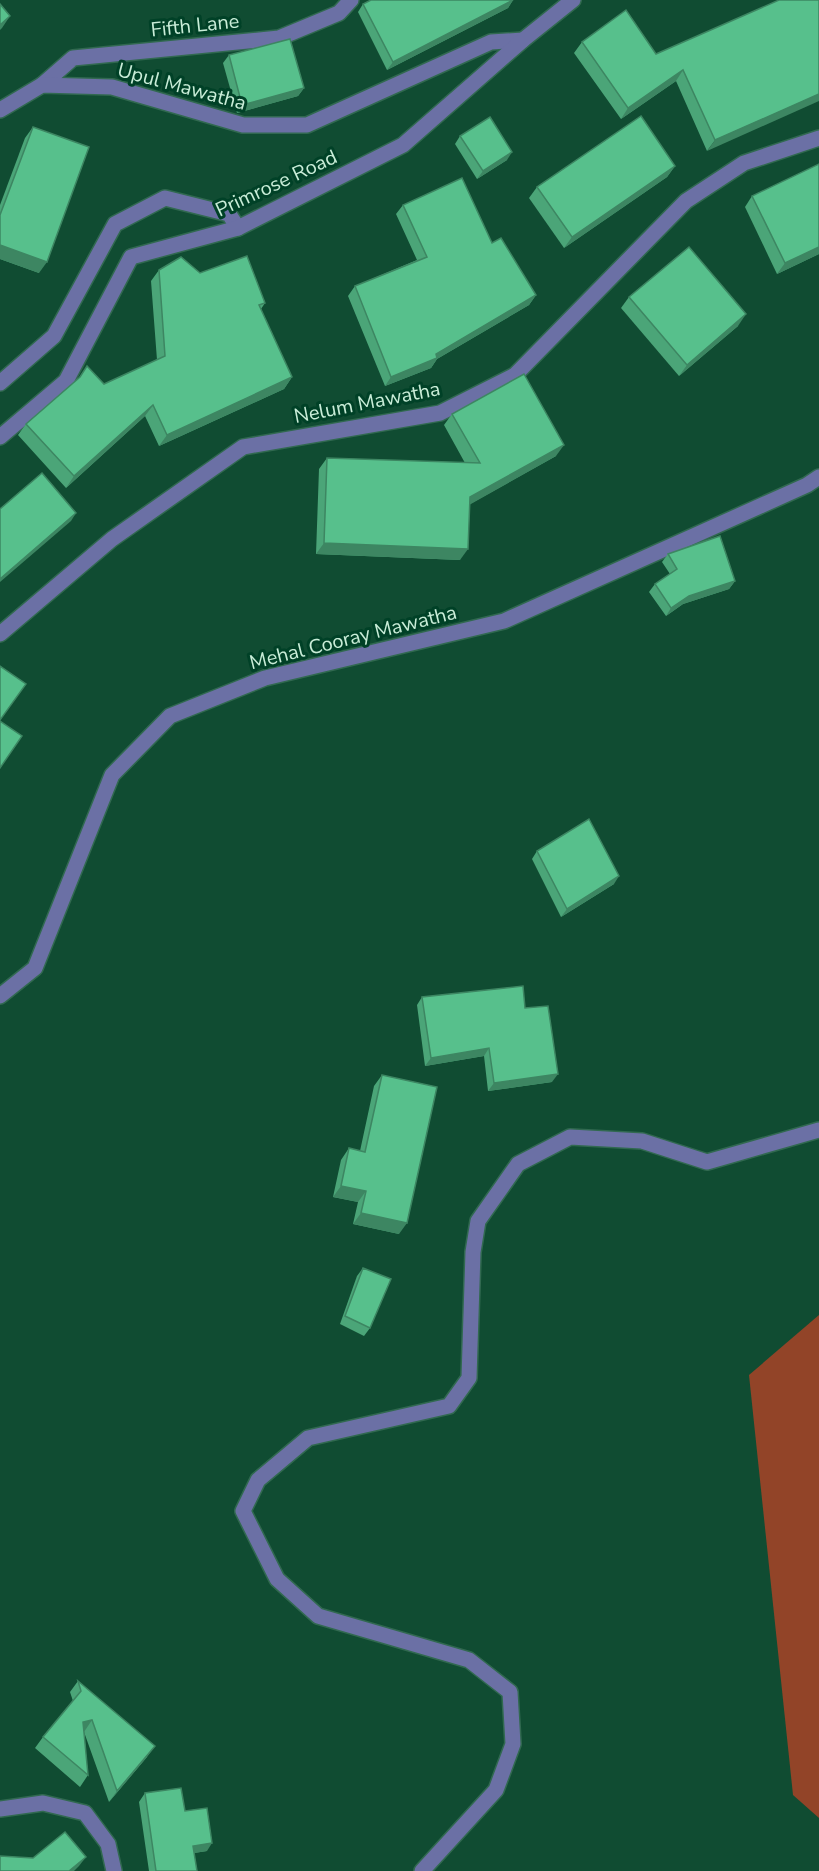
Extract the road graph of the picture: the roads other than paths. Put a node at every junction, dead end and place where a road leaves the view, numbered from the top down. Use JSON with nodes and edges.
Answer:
{"nodes":[{"id":1,"x":351,"y":0,"type":"edge"},
{"id":2,"x":573,"y":0,"type":"edge"},
{"id":3,"x":523,"y":40,"type":"junction"},
{"id":4,"x":42,"y":85,"type":"junction"},
{"id":5,"x":0,"y":110,"type":"edge"},
{"id":6,"x":819,"y":138,"type":"edge"},
{"id":7,"x":238,"y":228,"type":"junction"},
{"id":8,"x":0,"y":383,"type":"edge"},
{"id":9,"x":0,"y":437,"type":"edge"},
{"id":10,"x":819,"y":477,"type":"edge"},
{"id":11,"x":0,"y":634,"type":"edge"},
{"id":12,"x":0,"y":996,"type":"edge"},
{"id":13,"x":819,"y":1130,"type":"edge"},
{"id":14,"x":0,"y":1809,"type":"edge"},
{"id":15,"x":114,"y":1871,"type":"edge"},
{"id":16,"x":422,"y":1871,"type":"edge"}],
"edges":[{"from":1,"to":4,"type":"street","name":"Fifth Lane"},
{"from":2,"to":3,"type":"street","name":"Primrose Road"},
{"from":3,"to":4,"type":"street","name":"Upul Mawatha"},
{"from":3,"to":7,"type":"street","name":"Primrose Road"},
{"from":4,"to":5,"type":"street"},
{"from":6,"to":11,"type":"street","name":"Nelum Mawatha"},
{"from":7,"to":8,"type":"street"},
{"from":7,"to":9,"type":"street","name":"Primrose Road"},
{"from":10,"to":12,"type":"street","name":"Mehal Cooray Mawatha"},
{"from":13,"to":16,"type":"street"},
{"from":14,"to":15,"type":"street"}]}
